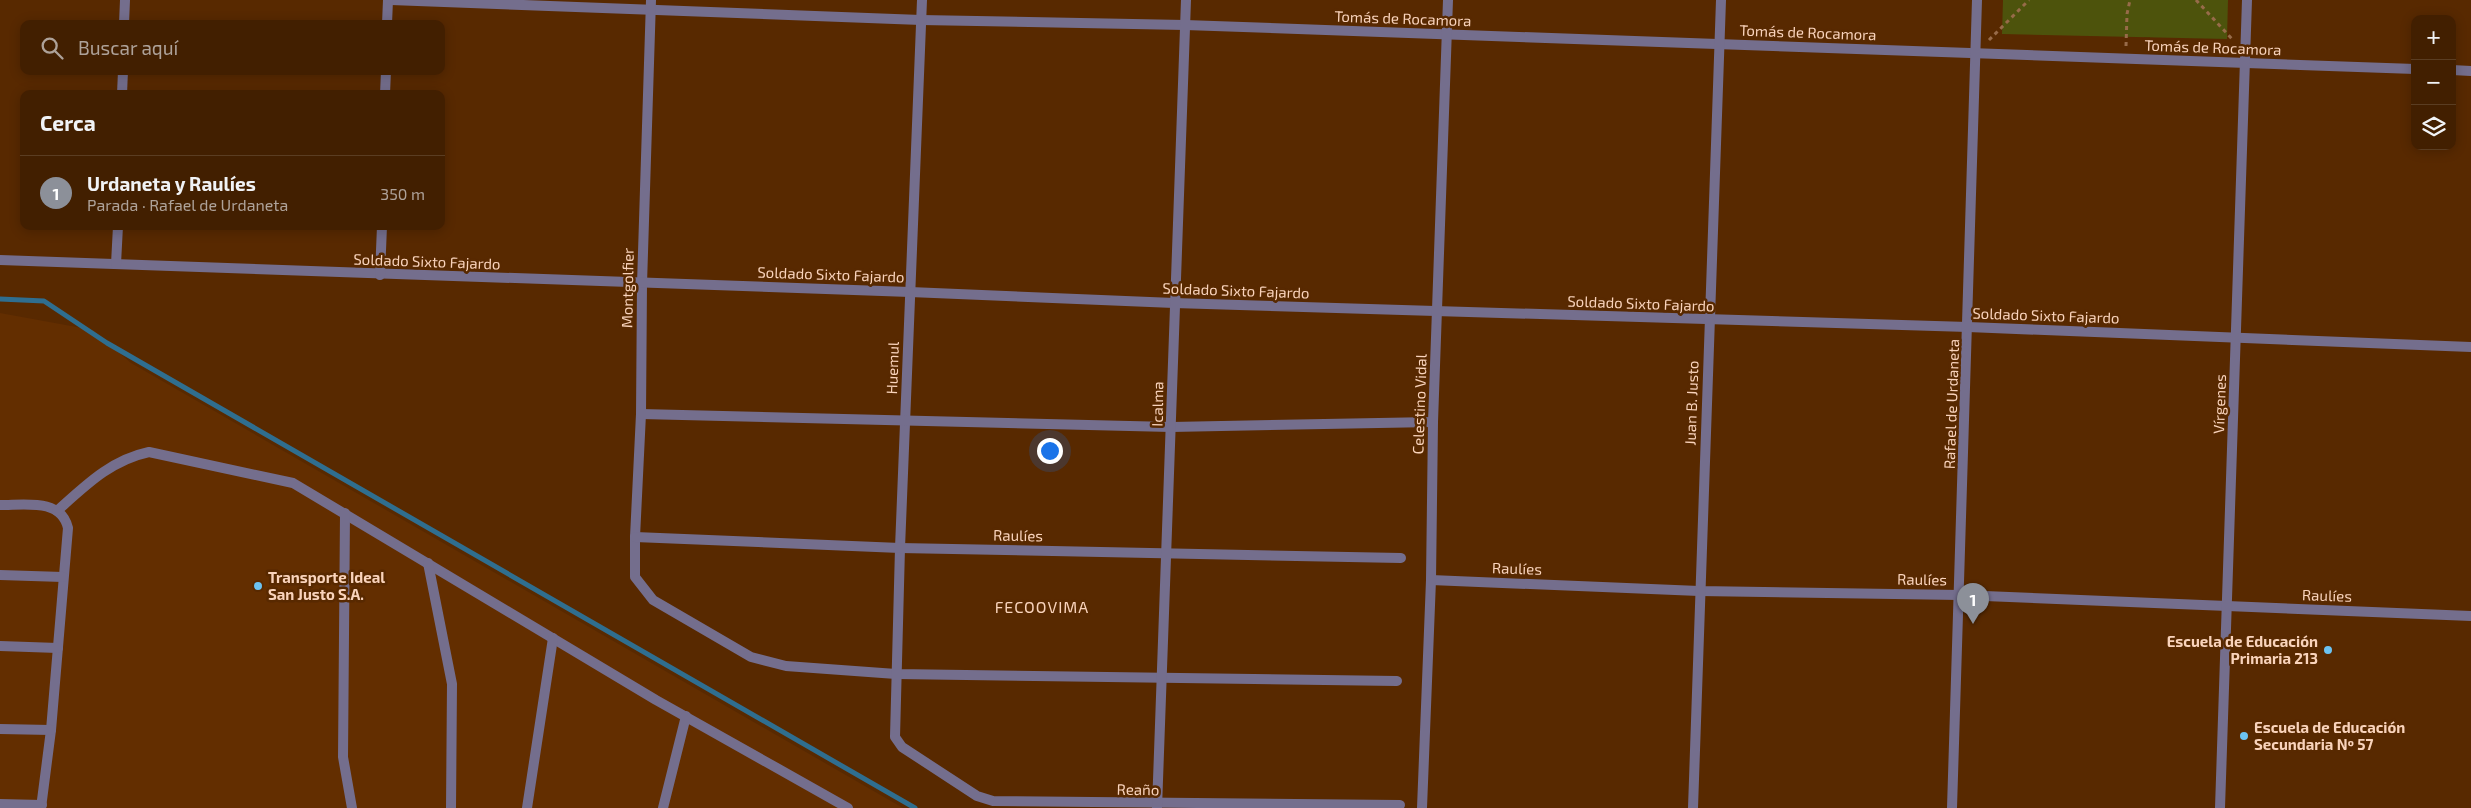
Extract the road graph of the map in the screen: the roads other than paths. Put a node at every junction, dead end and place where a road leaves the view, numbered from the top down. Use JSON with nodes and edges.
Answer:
{"nodes":[{"id":1,"x":125,"y":0,"type":"edge"},
{"id":2,"x":389,"y":0,"type":"edge"},
{"id":3,"x":922,"y":0,"type":"edge"},
{"id":4,"x":1186,"y":0,"type":"edge"},
{"id":5,"x":1448,"y":0,"type":"edge"},
{"id":6,"x":1721,"y":0,"type":"edge"},
{"id":7,"x":1977,"y":0,"type":"edge"},
{"id":8,"x":2247,"y":0,"type":"edge"},
{"id":9,"x":651,"y":5,"type":"edge"},
{"id":10,"x":124,"y":20,"type":"edge"},
{"id":11,"x":387,"y":20,"type":"edge"},
{"id":12,"x":921,"y":20,"type":"junction"},
{"id":13,"x":1185,"y":25,"type":"junction"},
{"id":14,"x":1447,"y":34,"type":"junction"},
{"id":15,"x":1719,"y":44,"type":"junction"},
{"id":16,"x":1975,"y":53,"type":"junction"},
{"id":17,"x":2245,"y":59,"type":"junction"},
{"id":18,"x":2411,"y":69,"type":"edge"},
{"id":19,"x":2456,"y":70,"type":"edge"},
{"id":20,"x":2471,"y":71,"type":"edge"},
{"id":21,"x":123,"y":75,"type":"edge"},
{"id":22,"x":386,"y":75,"type":"edge"},
{"id":23,"x":122,"y":90,"type":"edge"},
{"id":24,"x":385,"y":90,"type":"edge"},
{"id":25,"x":118,"y":230,"type":"edge"},
{"id":26,"x":382,"y":230,"type":"edge"},
{"id":27,"x":0,"y":260,"type":"edge"},
{"id":28,"x":116,"y":264,"type":"junction"},
{"id":29,"x":380,"y":274,"type":"junction"},
{"id":30,"x":642,"y":284,"type":"junction"},
{"id":31,"x":910,"y":292,"type":"junction"},
{"id":32,"x":1174,"y":303,"type":"junction"},
{"id":33,"x":1437,"y":311,"type":"junction"},
{"id":34,"x":1709,"y":320,"type":"junction"},
{"id":35,"x":1968,"y":327,"type":"junction"},
{"id":36,"x":2236,"y":338,"type":"junction"},
{"id":37,"x":2471,"y":347,"type":"edge"},
{"id":38,"x":641,"y":414,"type":"junction"},
{"id":39,"x":906,"y":421,"type":"junction"},
{"id":40,"x":1433,"y":422,"type":"junction"},
{"id":41,"x":1171,"y":427,"type":"junction"},
{"id":42,"x":0,"y":505,"type":"edge"},
{"id":43,"x":58,"y":511,"type":"junction"},
{"id":44,"x":345,"y":513,"type":"junction"},
{"id":45,"x":635,"y":537,"type":"junction"},
{"id":46,"x":900,"y":548,"type":"junction"},
{"id":47,"x":1166,"y":554,"type":"junction"},
{"id":48,"x":1401,"y":558,"type":"dead end"},
{"id":49,"x":428,"y":563,"type":"junction"},
{"id":50,"x":0,"y":575,"type":"edge"},
{"id":51,"x":63,"y":577,"type":"junction"},
{"id":52,"x":1431,"y":580,"type":"junction"},
{"id":53,"x":1699,"y":591,"type":"junction"},
{"id":54,"x":1960,"y":595,"type":"junction"},
{"id":55,"x":2227,"y":606,"type":"junction"},
{"id":56,"x":2471,"y":616,"type":"edge"},
{"id":57,"x":553,"y":638,"type":"junction"},
{"id":58,"x":0,"y":646,"type":"edge"},
{"id":59,"x":58,"y":648,"type":"junction"},
{"id":60,"x":896,"y":674,"type":"junction"},
{"id":61,"x":1162,"y":678,"type":"junction"},
{"id":62,"x":1397,"y":680,"type":"dead end"},
{"id":63,"x":686,"y":716,"type":"junction"},
{"id":64,"x":0,"y":729,"type":"edge"},
{"id":65,"x":51,"y":730,"type":"junction"},
{"id":66,"x":896,"y":737,"type":"joint"},
{"id":67,"x":0,"y":804,"type":"edge"},
{"id":68,"x":1157,"y":806,"type":"edge"},
{"id":69,"x":1400,"y":806,"type":"dead end"},
{"id":70,"x":42,"y":807,"type":"edge"},
{"id":71,"x":352,"y":808,"type":"edge"},
{"id":72,"x":451,"y":808,"type":"edge"},
{"id":73,"x":527,"y":808,"type":"edge"},
{"id":74,"x":663,"y":808,"type":"edge"},
{"id":75,"x":848,"y":808,"type":"edge"},
{"id":76,"x":1422,"y":808,"type":"edge"},
{"id":77,"x":1693,"y":808,"type":"edge"},
{"id":78,"x":1952,"y":808,"type":"edge"},
{"id":79,"x":2220,"y":808,"type":"edge"}],
"edges":[{"from":1,"to":10,"type":"street"},
{"from":2,"to":9,"type":"street","name":"Tomás de Rocamora"},
{"from":2,"to":11,"type":"street"},
{"from":3,"to":12,"type":"street","name":"Huemul"},
{"from":4,"to":13,"type":"street","name":"Icalma"},
{"from":5,"to":14,"type":"street","name":"Celestino Vidal"},
{"from":6,"to":15,"type":"street","name":"Juan B. Justo"},
{"from":7,"to":16,"type":"street","name":"Rafael de Urdaneta"},
{"from":8,"to":17,"type":"street","name":"Vírgenes"},
{"from":9,"to":12,"type":"street","name":"Tomás de Rocamora"},
{"from":9,"to":30,"type":"street","name":"Montgolfier"},
{"from":12,"to":13,"type":"street","name":"Tomás de Rocamora"},
{"from":12,"to":31,"type":"street","name":"Huemul"},
{"from":13,"to":14,"type":"street","name":"Tomás de Rocamora"},
{"from":13,"to":32,"type":"street","name":"Icalma"},
{"from":14,"to":15,"type":"street","name":"Tomás de Rocamora"},
{"from":14,"to":33,"type":"street","name":"Celestino Vidal"},
{"from":15,"to":16,"type":"street","name":"Tomás de Rocamora"},
{"from":15,"to":34,"type":"street","name":"Juan B. Justo"},
{"from":16,"to":17,"type":"street","name":"Tomás de Rocamora"},
{"from":16,"to":35,"type":"street","name":"Rafael de Urdaneta"},
{"from":17,"to":18,"type":"street","name":"Tomás de Rocamora"},
{"from":17,"to":36,"type":"street","name":"Vírgenes"},
{"from":19,"to":20,"type":"street"},
{"from":21,"to":23,"type":"street"},
{"from":22,"to":24,"type":"street"},
{"from":25,"to":28,"type":"street"},
{"from":26,"to":29,"type":"street"},
{"from":27,"to":28,"type":"street","name":"Soldado Sixto Fajardo"},
{"from":28,"to":29,"type":"street","name":"Soldado Sixto Fajardo"},
{"from":29,"to":30,"type":"street","name":"Soldado Sixto Fajardo"},
{"from":30,"to":31,"type":"street","name":"Soldado Sixto Fajardo"},
{"from":30,"to":38,"type":"street","name":"Montgolfier"},
{"from":31,"to":32,"type":"street","name":"Soldado Sixto Fajardo"},
{"from":31,"to":39,"type":"street","name":"Huemul"},
{"from":32,"to":33,"type":"street","name":"Soldado Sixto Fajardo"},
{"from":32,"to":41,"type":"street","name":"Icalma"},
{"from":33,"to":34,"type":"street","name":"Soldado Sixto Fajardo"},
{"from":33,"to":40,"type":"street","name":"Celestino Vidal"},
{"from":34,"to":35,"type":"street","name":"Soldado Sixto Fajardo"},
{"from":34,"to":53,"type":"street","name":"Juan B. Justo"},
{"from":35,"to":36,"type":"street","name":"Soldado Sixto Fajardo"},
{"from":35,"to":54,"type":"street","name":"Rafael de Urdaneta"},
{"from":36,"to":37,"type":"street","name":"Soldado Sixto Fajardo"},
{"from":36,"to":55,"type":"street","name":"Vírgenes"},
{"from":38,"to":39,"type":"street"},
{"from":38,"to":45,"type":"street","name":"Montgolfier"},
{"from":39,"to":41,"type":"street"},
{"from":39,"to":46,"type":"street","name":"Huemul"},
{"from":40,"to":41,"type":"street"},
{"from":40,"to":52,"type":"street","name":"Celestino Vidal"},
{"from":41,"to":47,"type":"street","name":"Icalma"},
{"from":42,"to":43,"type":"street"},
{"from":43,"to":44,"type":"street"},
{"from":43,"to":51,"type":"street"},
{"from":44,"to":49,"type":"street"},
{"from":44,"to":71,"type":"street"},
{"from":45,"to":46,"type":"street","name":"Raulíes"},
{"from":45,"to":60,"type":"street","name":"Montgolfier"},
{"from":46,"to":47,"type":"street","name":"Raulíes"},
{"from":46,"to":60,"type":"street","name":"Huemul"},
{"from":47,"to":48,"type":"street","name":"Raulíes"},
{"from":47,"to":61,"type":"street","name":"Icalma"},
{"from":49,"to":57,"type":"street"},
{"from":49,"to":72,"type":"street"},
{"from":50,"to":51,"type":"street"},
{"from":51,"to":59,"type":"street"},
{"from":52,"to":53,"type":"street","name":"Raulíes"},
{"from":52,"to":76,"type":"street","name":"Celestino Vidal"},
{"from":53,"to":54,"type":"street","name":"Raulíes"},
{"from":53,"to":77,"type":"street","name":"Juan B. Justo"},
{"from":54,"to":55,"type":"street","name":"Raulíes"},
{"from":54,"to":78,"type":"street","name":"Rafael de Urdaneta"},
{"from":55,"to":56,"type":"street","name":"Raulíes"},
{"from":55,"to":79,"type":"street","name":"Vírgenes"},
{"from":57,"to":63,"type":"street"},
{"from":57,"to":73,"type":"street"},
{"from":58,"to":59,"type":"street"},
{"from":59,"to":65,"type":"street"},
{"from":60,"to":61,"type":"street"},
{"from":60,"to":66,"type":"street","name":"Huemul"},
{"from":61,"to":62,"type":"street"},
{"from":61,"to":68,"type":"street","name":"Icalma"},
{"from":63,"to":74,"type":"street"},
{"from":63,"to":75,"type":"street"},
{"from":64,"to":65,"type":"street"},
{"from":65,"to":70,"type":"street"},
{"from":66,"to":68,"type":"street","name":"Reaño"},
{"from":67,"to":70,"type":"street"},
{"from":68,"to":69,"type":"street","name":"Reaño"}]}
